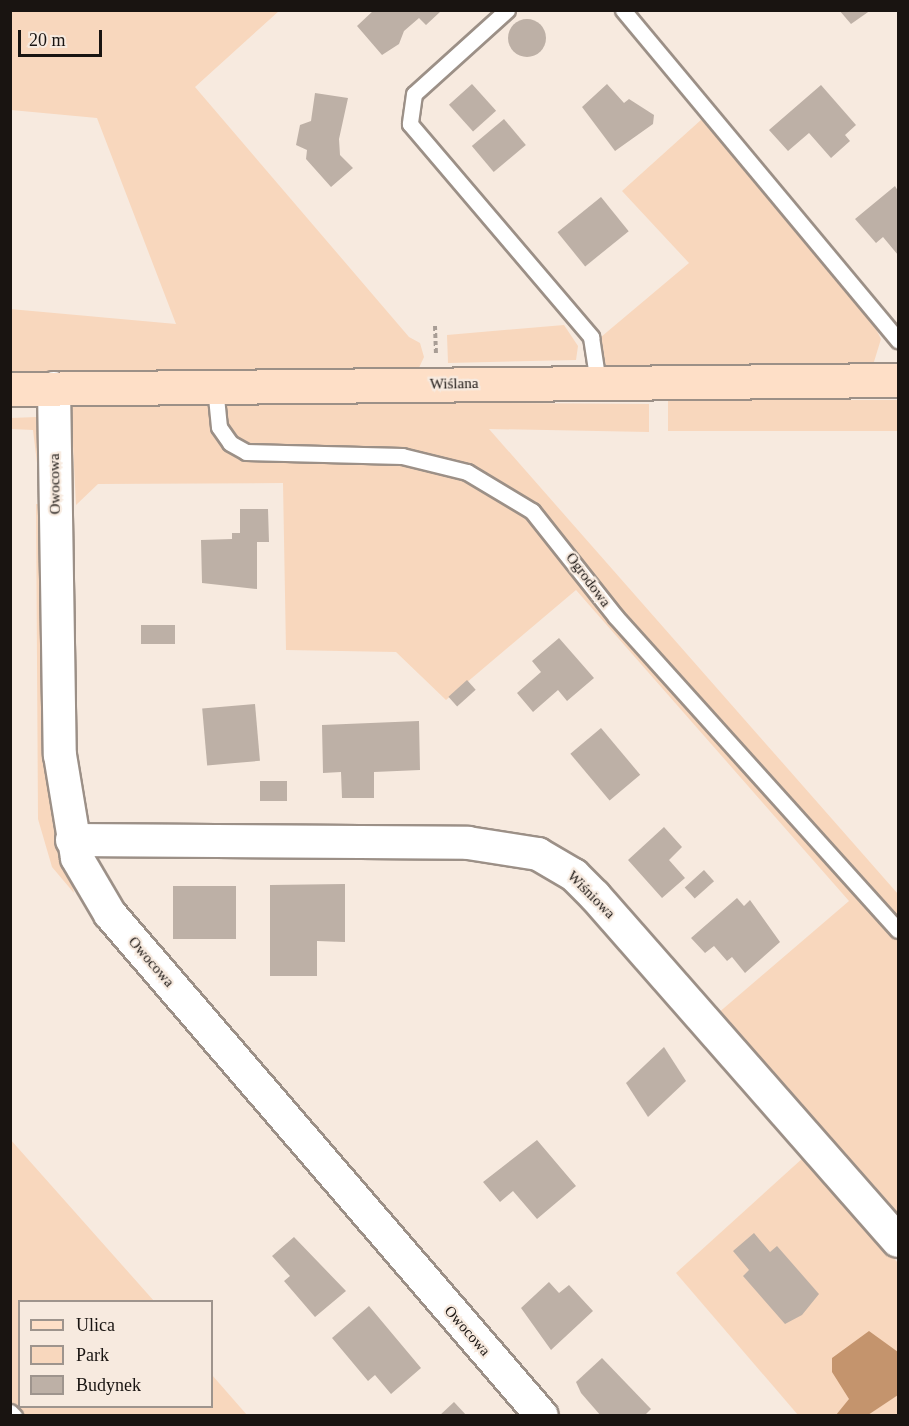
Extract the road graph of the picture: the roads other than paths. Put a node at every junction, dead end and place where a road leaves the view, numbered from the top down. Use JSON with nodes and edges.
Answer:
{"nodes":[{"id":1,"x":507,"y":10,"type":"edge"},
{"id":2,"x":623,"y":10,"type":"edge"},
{"id":3,"x":898,"y":340,"type":"edge"},
{"id":4,"x":898,"y":380,"type":"edge"},
{"id":5,"x":598,"y":383,"type":"junction"},
{"id":6,"x":215,"y":387,"type":"junction"},
{"id":7,"x":54,"y":388,"type":"junction"},
{"id":8,"x":10,"y":389,"type":"edge"},
{"id":9,"x":72,"y":840,"type":"junction"},
{"id":10,"x":898,"y":930,"type":"edge"},
{"id":11,"x":898,"y":1241,"type":"edge"},
{"id":12,"x":10,"y":1412,"type":"edge"},
{"id":13,"x":14,"y":1416,"type":"edge"},
{"id":14,"x":542,"y":1416,"type":"edge"}],
"edges":[{"from":1,"to":5,"type":"lane"},
{"from":2,"to":3,"type":"lane"},
{"from":4,"to":5,"type":"main road","name":"Wiślana"},
{"from":5,"to":6,"type":"main road","name":"Wiślana"},
{"from":6,"to":7,"type":"main road","name":"Wiślana"},
{"from":6,"to":10,"type":"lane","name":"Ogrodowa"},
{"from":7,"to":8,"type":"main road","name":"Wiślana"},
{"from":7,"to":9,"type":"street","name":"Owocowa"},
{"from":9,"to":11,"type":"street","name":"Wiśniowa"},
{"from":9,"to":14,"type":"street","name":"Owocowa"},
{"from":12,"to":13,"type":"lane"}]}
